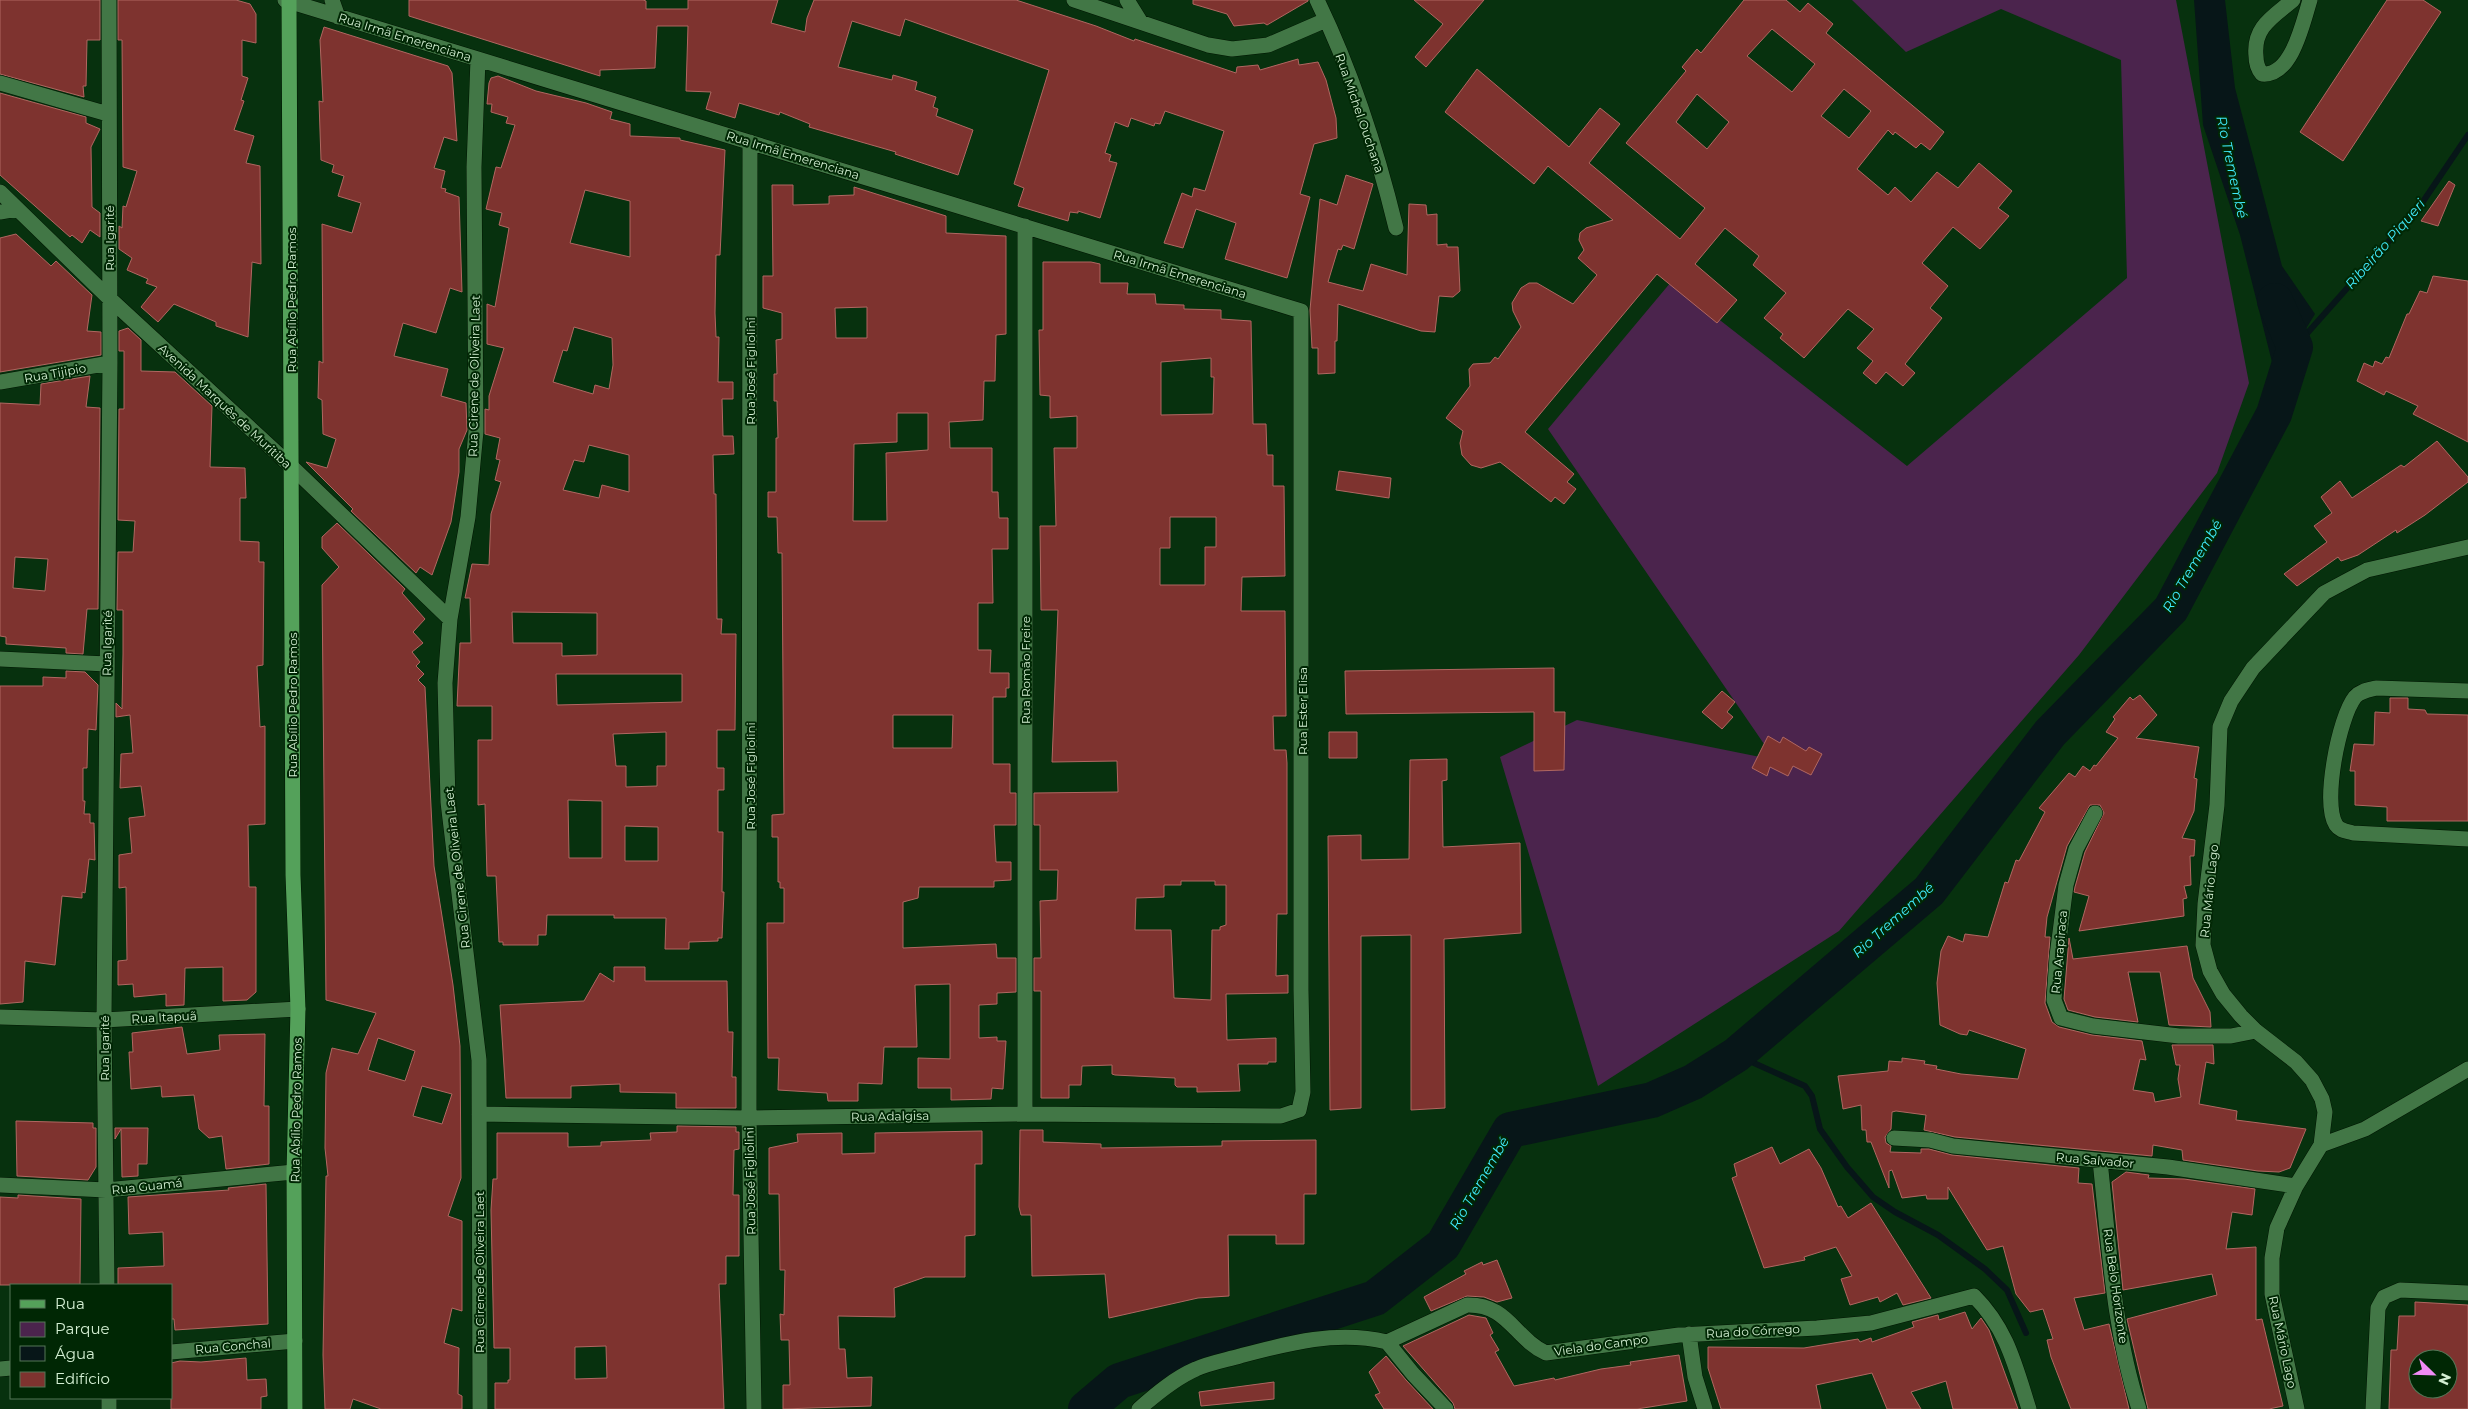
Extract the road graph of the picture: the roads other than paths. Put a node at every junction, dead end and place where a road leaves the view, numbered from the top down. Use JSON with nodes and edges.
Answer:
{"nodes":[{"id":1,"x":109,"y":0,"type":"edge"},
{"id":2,"x":288,"y":0,"type":"edge"},
{"id":3,"x":332,"y":0,"type":"edge"},
{"id":4,"x":1074,"y":0,"type":"edge"},
{"id":5,"x":1127,"y":0,"type":"edge"},
{"id":6,"x":1316,"y":0,"type":"edge"},
{"id":7,"x":2293,"y":0,"type":"edge"},
{"id":8,"x":2310,"y":0,"type":"edge"},
{"id":9,"x":338,"y":17,"type":"junction"},
{"id":10,"x":1326,"y":20,"type":"junction"},
{"id":11,"x":1140,"y":21,"type":"junction"},
{"id":12,"x":478,"y":59,"type":"junction"},
{"id":13,"x":0,"y":83,"type":"edge"},
{"id":14,"x":108,"y":114,"type":"junction"},
{"id":15,"x":750,"y":142,"type":"junction"},
{"id":16,"x":0,"y":192,"type":"edge"},
{"id":17,"x":17,"y":209,"type":"junction"},
{"id":18,"x":0,"y":212,"type":"edge"},
{"id":19,"x":1025,"y":226,"type":"junction"},
{"id":20,"x":1396,"y":228,"type":"dead end"},
{"id":21,"x":109,"y":298,"type":"junction"},
{"id":22,"x":1301,"y":311,"type":"joint"},
{"id":23,"x":110,"y":363,"type":"junction"},
{"id":24,"x":0,"y":382,"type":"edge"},
{"id":25,"x":292,"y":467,"type":"junction"},
{"id":26,"x":2468,"y":547,"type":"edge"},
{"id":27,"x":450,"y":619,"type":"junction"},
{"id":28,"x":0,"y":659,"type":"edge"},
{"id":29,"x":107,"y":664,"type":"junction"},
{"id":30,"x":2468,"y":692,"type":"edge"},
{"id":31,"x":2095,"y":813,"type":"dead end"},
{"id":32,"x":2468,"y":839,"type":"edge"},
{"id":33,"x":298,"y":1010,"type":"junction"},
{"id":34,"x":0,"y":1017,"type":"edge"},
{"id":35,"x":104,"y":1020,"type":"junction"},
{"id":36,"x":2256,"y":1031,"type":"junction"},
{"id":37,"x":2468,"y":1069,"type":"edge"},
{"id":38,"x":1299,"y":1110,"type":"joint"},
{"id":39,"x":479,"y":1114,"type":"junction"},
{"id":40,"x":1025,"y":1114,"type":"junction"},
{"id":41,"x":749,"y":1118,"type":"junction"},
{"id":42,"x":1894,"y":1138,"type":"dead end"},
{"id":43,"x":2321,"y":1145,"type":"junction"},
{"id":44,"x":2100,"y":1161,"type":"junction"},
{"id":45,"x":294,"y":1172,"type":"junction"},
{"id":46,"x":0,"y":1185,"type":"edge"},
{"id":47,"x":2296,"y":1186,"type":"junction"},
{"id":48,"x":106,"y":1190,"type":"junction"},
{"id":49,"x":107,"y":1284,"type":"edge"},
{"id":50,"x":2468,"y":1293,"type":"edge"},
{"id":51,"x":1689,"y":1334,"type":"junction"},
{"id":52,"x":295,"y":1341,"type":"junction"},
{"id":53,"x":1387,"y":1342,"type":"junction"},
{"id":54,"x":172,"y":1352,"type":"edge"},
{"id":55,"x":295,"y":1409,"type":"edge"},
{"id":56,"x":480,"y":1409,"type":"edge"},
{"id":57,"x":754,"y":1409,"type":"edge"},
{"id":58,"x":1139,"y":1409,"type":"edge"},
{"id":59,"x":1446,"y":1409,"type":"edge"},
{"id":60,"x":1705,"y":1409,"type":"edge"},
{"id":61,"x":2029,"y":1409,"type":"edge"},
{"id":62,"x":2139,"y":1409,"type":"edge"},
{"id":63,"x":2297,"y":1409,"type":"edge"},
{"id":64,"x":2373,"y":1409,"type":"edge"}],
"edges":[{"from":1,"to":14,"type":"street","name":"Rua Igarité"},
{"from":2,"to":9,"type":"street","name":"Rua Irmã Emerenciana"},
{"from":2,"to":25,"type":"main road","name":"Rua Abílio Pedro Ramos"},
{"from":3,"to":9,"type":"street"},
{"from":4,"to":11,"type":"street"},
{"from":5,"to":11,"type":"street"},
{"from":6,"to":10,"type":"street","name":"Rua Michel Ouchana"},
{"from":7,"to":8,"type":"street"},
{"from":9,"to":12,"type":"street","name":"Rua Irmã Emerenciana"},
{"from":10,"to":11,"type":"street"},
{"from":10,"to":20,"type":"street","name":"Rua Michel Ouchana"},
{"from":12,"to":15,"type":"street","name":"Rua Irmã Emerenciana"},
{"from":12,"to":27,"type":"street","name":"Rua Cirene de Oliveira Laet"},
{"from":13,"to":14,"type":"street"},
{"from":14,"to":21,"type":"street","name":"Rua Igarité"},
{"from":15,"to":19,"type":"street","name":"Rua Irmã Emerenciana"},
{"from":15,"to":41,"type":"street","name":"Rua José Figliolini"},
{"from":16,"to":17,"type":"street","name":"Avenida Marquês de Muritiba"},
{"from":17,"to":18,"type":"street"},
{"from":17,"to":21,"type":"street","name":"Avenida Marquês de Muritiba"},
{"from":19,"to":22,"type":"street","name":"Rua Irmã Emerenciana"},
{"from":19,"to":40,"type":"street","name":"Rua Romão Freire"},
{"from":21,"to":23,"type":"street","name":"Rua Igarité"},
{"from":21,"to":25,"type":"street","name":"Avenida Marquês de Muritiba"},
{"from":22,"to":38,"type":"street","name":"Rua Ester Elisa"},
{"from":23,"to":24,"type":"street","name":"Rua Tijipio"},
{"from":23,"to":29,"type":"street","name":"Rua Igarité"},
{"from":25,"to":27,"type":"street","name":"Avenida Marquês de Muritiba"},
{"from":25,"to":33,"type":"main road","name":"Rua Abílio Pedro Ramos"},
{"from":26,"to":36,"type":"street","name":"Rua Mário Lago"},
{"from":27,"to":39,"type":"street","name":"Rua Cirene de Oliveira Laet"},
{"from":28,"to":29,"type":"street"},
{"from":29,"to":35,"type":"street","name":"Rua Igarité"},
{"from":30,"to":32,"type":"street"},
{"from":31,"to":36,"type":"street","name":"Rua Arapiraca"},
{"from":33,"to":35,"type":"street","name":"Rua Itapuã"},
{"from":33,"to":45,"type":"main road","name":"Rua Abílio Pedro Ramos"},
{"from":34,"to":35,"type":"street","name":"Rua Itapuã"},
{"from":35,"to":48,"type":"street","name":"Rua Igarité"},
{"from":36,"to":43,"type":"street","name":"Rua Mário Lago"},
{"from":37,"to":43,"type":"street"},
{"from":38,"to":40,"type":"street","name":"Rua Adalgisa"},
{"from":39,"to":41,"type":"street","name":"Rua Adalgisa"},
{"from":39,"to":56,"type":"street","name":"Rua Cirene de Oliveira Laet"},
{"from":40,"to":41,"type":"street","name":"Rua Adalgisa"},
{"from":41,"to":57,"type":"street","name":"Rua José Figliolini"},
{"from":42,"to":44,"type":"street","name":"Rua Salvador"},
{"from":43,"to":47,"type":"street","name":"Rua Mário Lago"},
{"from":44,"to":47,"type":"street","name":"Rua Salvador"},
{"from":44,"to":62,"type":"street","name":"Rua Belo Horizonte"},
{"from":45,"to":48,"type":"street","name":"Rua Guamá"},
{"from":45,"to":52,"type":"main road","name":"Rua Abílio Pedro Ramos"},
{"from":46,"to":48,"type":"street","name":"Rua Guamá"},
{"from":47,"to":63,"type":"street","name":"Rua Mário Lago"},
{"from":48,"to":49,"type":"street","name":"Rua Igarité"},
{"from":50,"to":64,"type":"street"},
{"from":51,"to":53,"type":"street","name":"Viela do Campo"},
{"from":51,"to":60,"type":"street"},
{"from":51,"to":61,"type":"street","name":"Rua do Córrego"},
{"from":52,"to":54,"type":"street","name":"Rua Conchal"},
{"from":52,"to":55,"type":"main road","name":"Rua Abílio Pedro Ramos"},
{"from":53,"to":58,"type":"street"},
{"from":53,"to":59,"type":"street"}]}
